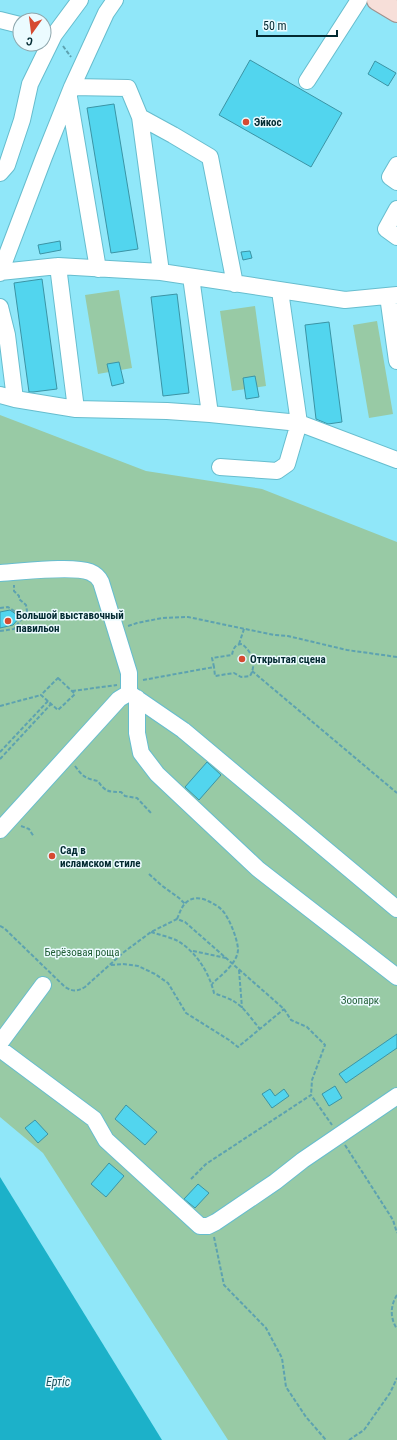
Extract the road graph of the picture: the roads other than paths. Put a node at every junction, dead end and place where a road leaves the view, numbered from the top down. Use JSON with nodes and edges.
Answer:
{"nodes":[{"id":1,"x":80,"y":0,"type":"edge"},
{"id":2,"x":115,"y":0,"type":"edge"},
{"id":3,"x":359,"y":0,"type":"edge"},
{"id":4,"x":376,"y":0,"type":"edge"},
{"id":5,"x":391,"y":0,"type":"edge"},
{"id":6,"x":397,"y":12,"type":"edge"},
{"id":7,"x":0,"y":20,"type":"edge"},
{"id":8,"x":12,"y":23,"type":"edge"},
{"id":9,"x":52,"y":30,"type":"edge"},
{"id":10,"x":42,"y":52,"type":"edge"},
{"id":11,"x":307,"y":81,"type":"dead end"},
{"id":12,"x":70,"y":92,"type":"junction"},
{"id":13,"x":140,"y":117,"type":"junction"},
{"id":14,"x":397,"y":165,"type":"edge"},
{"id":15,"x":0,"y":174,"type":"edge"},
{"id":16,"x":397,"y":182,"type":"edge"},
{"id":17,"x":397,"y":209,"type":"edge"},
{"id":18,"x":397,"y":237,"type":"edge"},
{"id":19,"x":58,"y":266,"type":"junction"},
{"id":20,"x":98,"y":269,"type":"junction"},
{"id":21,"x":0,"y":272,"type":"edge"},
{"id":22,"x":161,"y":272,"type":"junction"},
{"id":23,"x":191,"y":277,"type":"junction"},
{"id":24,"x":234,"y":284,"type":"junction"},
{"id":25,"x":280,"y":291,"type":"junction"},
{"id":26,"x":393,"y":295,"type":"edge"},
{"id":27,"x":0,"y":307,"type":"edge"},
{"id":28,"x":397,"y":361,"type":"edge"},
{"id":29,"x":8,"y":397,"type":"edge"},
{"id":30,"x":76,"y":409,"type":"junction"},
{"id":31,"x":210,"y":414,"type":"junction"},
{"id":32,"x":299,"y":423,"type":"junction"},
{"id":33,"x":397,"y":460,"type":"edge"},
{"id":34,"x":220,"y":467,"type":"dead end"},
{"id":35,"x":6,"y":573,"type":"edge"},
{"id":36,"x":132,"y":691,"type":"junction"},
{"id":37,"x":4,"y":825,"type":"edge"},
{"id":38,"x":397,"y":909,"type":"edge"},
{"id":39,"x":397,"y":977,"type":"edge"},
{"id":40,"x":43,"y":985,"type":"dead end"},
{"id":41,"x":0,"y":1043,"type":"edge"},
{"id":42,"x":0,"y":1049,"type":"edge"},
{"id":43,"x":397,"y":1096,"type":"edge"}],
"edges":[{"from":1,"to":9,"type":"street"},
{"from":2,"to":12,"type":"street"},
{"from":3,"to":11,"type":"street"},
{"from":4,"to":6,"type":"main road"},
{"from":5,"to":6,"type":"street"},
{"from":7,"to":8,"type":"street"},
{"from":10,"to":15,"type":"street"},
{"from":12,"to":13,"type":"street"},
{"from":12,"to":20,"type":"street"},
{"from":12,"to":21,"type":"street"},
{"from":13,"to":22,"type":"street"},
{"from":13,"to":24,"type":"street"},
{"from":14,"to":16,"type":"street"},
{"from":17,"to":18,"type":"street"},
{"from":19,"to":20,"type":"street"},
{"from":19,"to":21,"type":"street"},
{"from":19,"to":30,"type":"street"},
{"from":20,"to":22,"type":"street"},
{"from":22,"to":23,"type":"street"},
{"from":23,"to":24,"type":"street"},
{"from":23,"to":31,"type":"street"},
{"from":24,"to":25,"type":"street"},
{"from":25,"to":26,"type":"street"},
{"from":25,"to":32,"type":"street"},
{"from":26,"to":28,"type":"street"},
{"from":27,"to":29,"type":"street"},
{"from":29,"to":30,"type":"street"},
{"from":30,"to":31,"type":"street"},
{"from":31,"to":32,"type":"street"},
{"from":32,"to":33,"type":"street"},
{"from":32,"to":34,"type":"street"},
{"from":35,"to":36,"type":"street"},
{"from":36,"to":37,"type":"street"},
{"from":36,"to":38,"type":"street"},
{"from":36,"to":39,"type":"street"},
{"from":40,"to":41,"type":"street"},
{"from":42,"to":43,"type":"street"}]}
